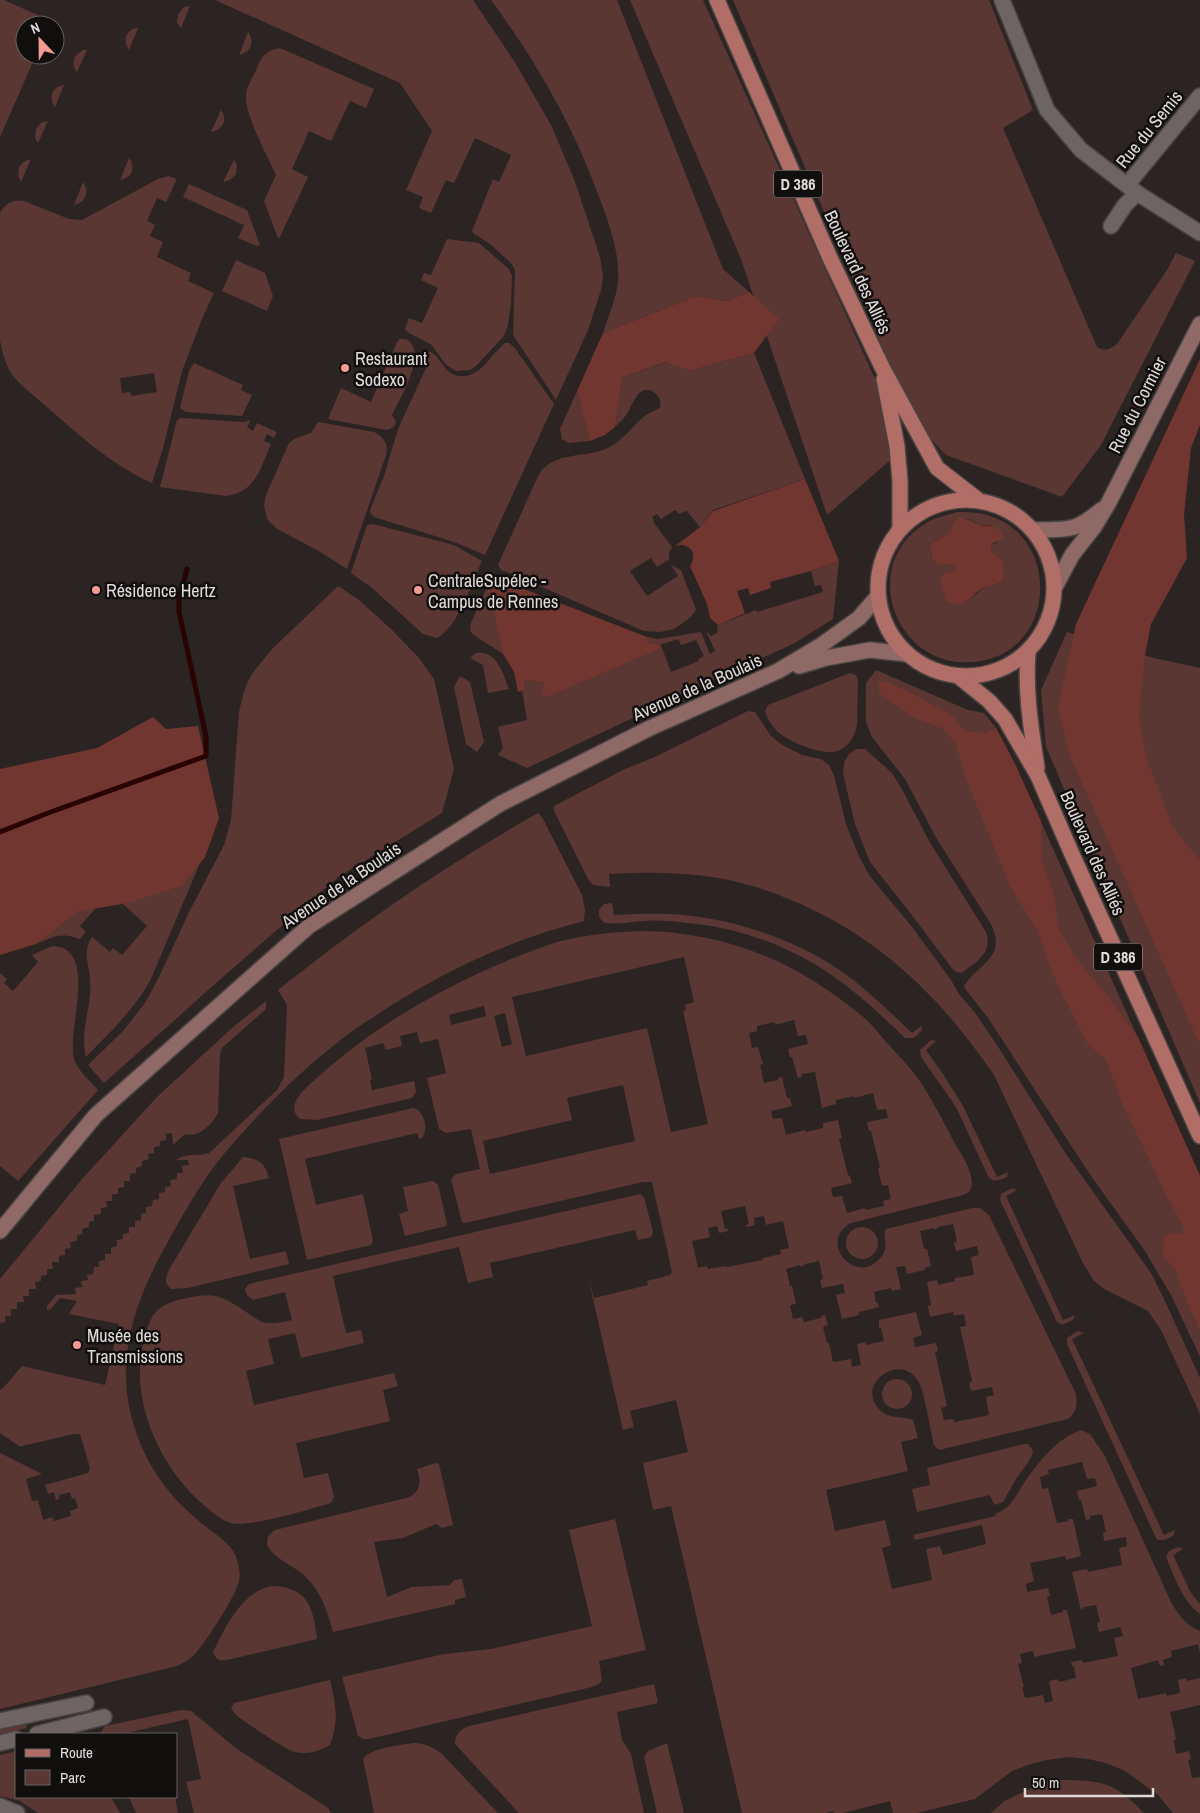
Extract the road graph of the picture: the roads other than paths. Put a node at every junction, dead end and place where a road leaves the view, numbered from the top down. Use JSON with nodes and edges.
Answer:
{"nodes":[{"id":1,"x":716,"y":0,"type":"edge"},
{"id":2,"x":1002,"y":0,"type":"edge"},
{"id":3,"x":1200,"y":96,"type":"edge"},
{"id":4,"x":1132,"y":189,"type":"junction"},
{"id":5,"x":1111,"y":226,"type":"dead end"},
{"id":6,"x":1200,"y":233,"type":"edge"},
{"id":7,"x":1200,"y":324,"type":"edge"},
{"id":8,"x":882,"y":367,"type":"junction"},
{"id":9,"x":977,"y":499,"type":"junction"},
{"id":10,"x":1108,"y":504,"type":"junction"},
{"id":11,"x":900,"y":528,"type":"junction"},
{"id":12,"x":1034,"y":530,"type":"junction"},
{"id":13,"x":1055,"y":587,"type":"junction"},
{"id":14,"x":878,"y":596,"type":"junction"},
{"id":15,"x":1028,"y":652,"type":"junction"},
{"id":16,"x":908,"y":654,"type":"junction"},
{"id":17,"x":778,"y":671,"type":"junction"},
{"id":18,"x":958,"y":676,"type":"junction"},
{"id":19,"x":1038,"y":776,"type":"junction"},
{"id":20,"x":1200,"y":1136,"type":"edge"},
{"id":21,"x":0,"y":1231,"type":"edge"},
{"id":22,"x":86,"y":1703,"type":"dead end"},
{"id":23,"x":104,"y":1717,"type":"dead end"},
{"id":24,"x":0,"y":1721,"type":"edge"},
{"id":25,"x":41,"y":1733,"type":"edge"},
{"id":26,"x":15,"y":1739,"type":"edge"},
{"id":27,"x":0,"y":1743,"type":"edge"},
{"id":28,"x":0,"y":1806,"type":"edge"},
{"id":29,"x":17,"y":1813,"type":"edge"}],
"edges":[{"from":1,"to":8,"type":"main road","name":"Boulevard des Alliés","number":"D 386"},
{"from":2,"to":4,"type":"street"},
{"from":3,"to":4,"type":"street","name":"Rue du Semis"},
{"from":4,"to":5,"type":"street","name":"Rue du Semis"},
{"from":4,"to":6,"type":"street"},
{"from":7,"to":10,"type":"street","name":"Rue du Cormier"},
{"from":8,"to":9,"type":"main road","name":"Boulevard des Alliés","number":"D 386"},
{"from":8,"to":11,"type":"main road","name":"Boulevard des Alliés","number":"D 386"},
{"from":9,"to":11,"type":"main road"},
{"from":9,"to":12,"type":"main road"},
{"from":10,"to":12,"type":"street","name":"Rue du Cormier"},
{"from":10,"to":13,"type":"street","name":"Rue du Cormier"},
{"from":11,"to":14,"type":"main road"},
{"from":12,"to":13,"type":"main road"},
{"from":13,"to":15,"type":"main road"},
{"from":14,"to":16,"type":"main road"},
{"from":14,"to":17,"type":"street","name":"Avenue de la Boulais"},
{"from":15,"to":18,"type":"main road"},
{"from":15,"to":19,"type":"main road","name":"Boulevard des Alliés","number":"D 386"},
{"from":16,"to":17,"type":"street","name":"Avenue de la Boulais"},
{"from":16,"to":18,"type":"main road"},
{"from":17,"to":21,"type":"street","name":"Avenue de la Boulais"},
{"from":18,"to":19,"type":"main road","name":"Boulevard des Alliés","number":"D 386"},
{"from":19,"to":20,"type":"main road","name":"Boulevard des Alliés","number":"D 386"},
{"from":22,"to":24,"type":"street"},
{"from":23,"to":25,"type":"street"},
{"from":26,"to":27,"type":"street"},
{"from":28,"to":29,"type":"street"}]}
